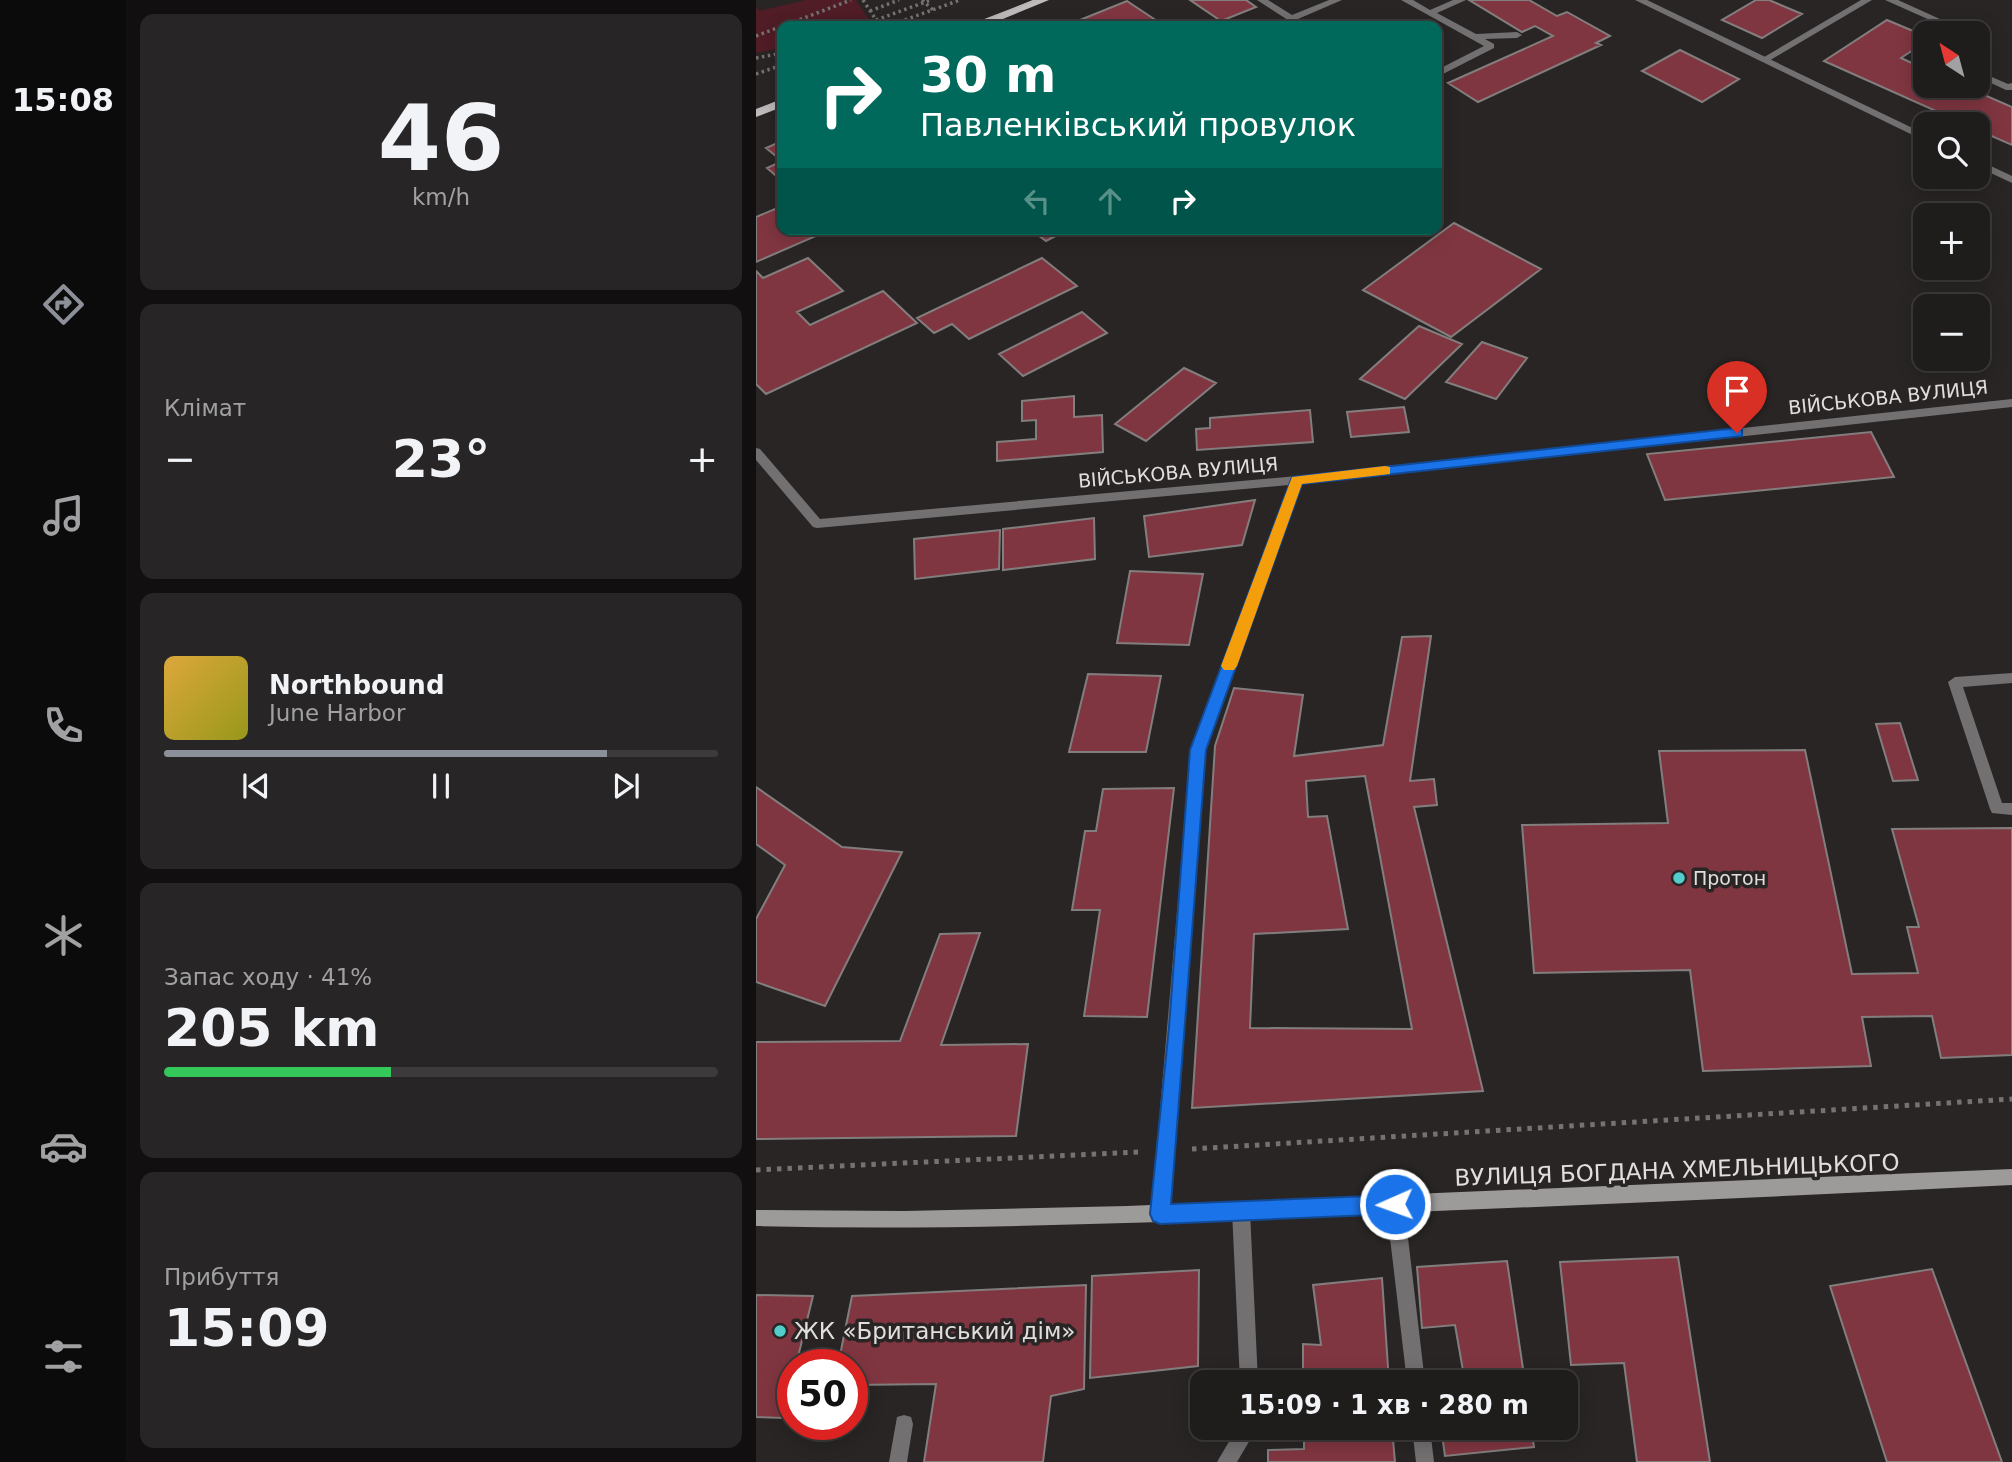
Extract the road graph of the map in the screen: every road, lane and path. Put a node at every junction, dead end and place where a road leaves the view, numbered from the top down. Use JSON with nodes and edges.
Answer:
{"nodes":[{"id":1,"x":851,"y":0,"type":"edge"},
{"id":2,"x":863,"y":0,"type":"edge"},
{"id":3,"x":899,"y":0,"type":"edge"},
{"id":4,"x":931,"y":0,"type":"edge"},
{"id":5,"x":960,"y":0,"type":"edge"},
{"id":6,"x":1044,"y":0,"type":"edge"},
{"id":7,"x":1262,"y":0,"type":"edge"},
{"id":8,"x":1338,"y":0,"type":"edge"},
{"id":9,"x":1406,"y":0,"type":"edge"},
{"id":10,"x":1461,"y":0,"type":"edge"},
{"id":11,"x":1640,"y":0,"type":"edge"},
{"id":12,"x":1867,"y":0,"type":"edge"},
{"id":13,"x":1890,"y":0,"type":"edge"},
{"id":14,"x":923,"y":1,"type":"edge"},
{"id":15,"x":933,"y":10,"type":"junction"},
{"id":16,"x":870,"y":11,"type":"junction"},
{"id":17,"x":1430,"y":13,"type":"junction"},
{"id":18,"x":876,"y":20,"type":"joint"},
{"id":19,"x":795,"y":21,"type":"edge"},
{"id":20,"x":902,"y":21,"type":"edge"},
{"id":21,"x":989,"y":21,"type":"edge"},
{"id":22,"x":1939,"y":21,"type":"edge"},
{"id":23,"x":777,"y":28,"type":"edge"},
{"id":24,"x":1517,"y":35,"type":"dead end"},
{"id":25,"x":756,"y":36,"type":"edge"},
{"id":26,"x":1474,"y":37,"type":"junction"},
{"id":27,"x":777,"y":54,"type":"edge"},
{"id":28,"x":756,"y":58,"type":"edge"},
{"id":29,"x":1764,"y":60,"type":"junction"},
{"id":30,"x":777,"y":67,"type":"edge"},
{"id":31,"x":1442,"y":71,"type":"edge"},
{"id":32,"x":756,"y":74,"type":"edge"},
{"id":33,"x":1990,"y":79,"type":"edge"},
{"id":34,"x":2012,"y":86,"type":"edge"},
{"id":35,"x":777,"y":105,"type":"edge"},
{"id":36,"x":756,"y":113,"type":"edge"},
{"id":37,"x":1913,"y":132,"type":"edge"},
{"id":38,"x":1990,"y":169,"type":"edge"},
{"id":39,"x":2012,"y":180,"type":"edge"},
{"id":40,"x":2012,"y":403,"type":"edge"},
{"id":41,"x":756,"y":452,"type":"edge"},
{"id":42,"x":1297,"y":480,"type":"junction"},
{"id":43,"x":2012,"y":678,"type":"edge"},
{"id":44,"x":2012,"y":809,"type":"edge"},
{"id":45,"x":2012,"y":1099,"type":"edge"},
{"id":46,"x":1166,"y":1151,"type":"junction"},
{"id":47,"x":756,"y":1170,"type":"edge"},
{"id":48,"x":2012,"y":1177,"type":"edge"},
{"id":49,"x":1395,"y":1204,"type":"junction"},
{"id":50,"x":1241,"y":1211,"type":"junction"},
{"id":51,"x":1160,"y":1214,"type":"junction"},
{"id":52,"x":756,"y":1217,"type":"edge"},
{"id":53,"x":1248,"y":1370,"type":"edge"},
{"id":54,"x":1415,"y":1370,"type":"edge"},
{"id":55,"x":904,"y":1424,"type":"dead end"},
{"id":56,"x":1240,"y":1440,"type":"edge"},
{"id":57,"x":1422,"y":1440,"type":"edge"},
{"id":58,"x":898,"y":1462,"type":"edge"},
{"id":59,"x":1226,"y":1462,"type":"edge"},
{"id":60,"x":1425,"y":1462,"type":"edge"}],
"edges":[{"from":1,"to":19,"type":"path"},
{"from":2,"to":16,"type":"path"},
{"from":3,"to":16,"type":"path"},
{"from":4,"to":14,"type":"path"},
{"from":5,"to":15,"type":"path"},
{"from":6,"to":21,"type":"main road"},
{"from":7,"to":8,"type":"street"},
{"from":9,"to":17,"type":"street"},
{"from":10,"to":17,"type":"street"},
{"from":11,"to":29,"type":"street"},
{"from":12,"to":29,"type":"street"},
{"from":13,"to":22,"type":"street"},
{"from":14,"to":15,"type":"path"},
{"from":14,"to":18,"type":"path"},
{"from":15,"to":20,"type":"path"},
{"from":16,"to":18,"type":"path"},
{"from":17,"to":26,"type":"street"},
{"from":23,"to":25,"type":"path"},
{"from":24,"to":26,"type":"street"},
{"from":26,"to":31,"type":"street"},
{"from":27,"to":28,"type":"path"},
{"from":29,"to":37,"type":"street"},
{"from":30,"to":32,"type":"path"},
{"from":33,"to":34,"type":"street"},
{"from":35,"to":36,"type":"main road"},
{"from":38,"to":39,"type":"street"},
{"from":40,"to":42,"type":"street","name":"ВІЙСЬКОВА ВУЛИЦЯ"},
{"from":41,"to":42,"type":"street","name":"ВІЙСЬКОВА ВУЛИЦЯ"},
{"from":42,"to":46,"type":"street"},
{"from":43,"to":44,"type":"street"},
{"from":45,"to":46,"type":"path"},
{"from":46,"to":47,"type":"path"},
{"from":46,"to":51,"type":"street"},
{"from":48,"to":49,"type":"main road","name":"ВУЛИЦЯ БОГДАНА ХМЕЛЬНИЦЬКОГО"},
{"from":49,"to":50,"type":"main road","name":"ВУЛИЦЯ БОГДАНА ХМЕЛЬНИЦЬКОГО"},
{"from":49,"to":54,"type":"street"},
{"from":50,"to":51,"type":"main road","name":"ВУЛИЦЯ БОГДАНА ХМЕЛЬНИЦЬКОГО"},
{"from":50,"to":53,"type":"street"},
{"from":51,"to":52,"type":"main road","name":"ВУЛИЦЯ БОГДАНА ХМЕЛЬНИЦЬКОГО"},
{"from":55,"to":58,"type":"street"},
{"from":56,"to":59,"type":"street"},
{"from":57,"to":60,"type":"street"}]}
